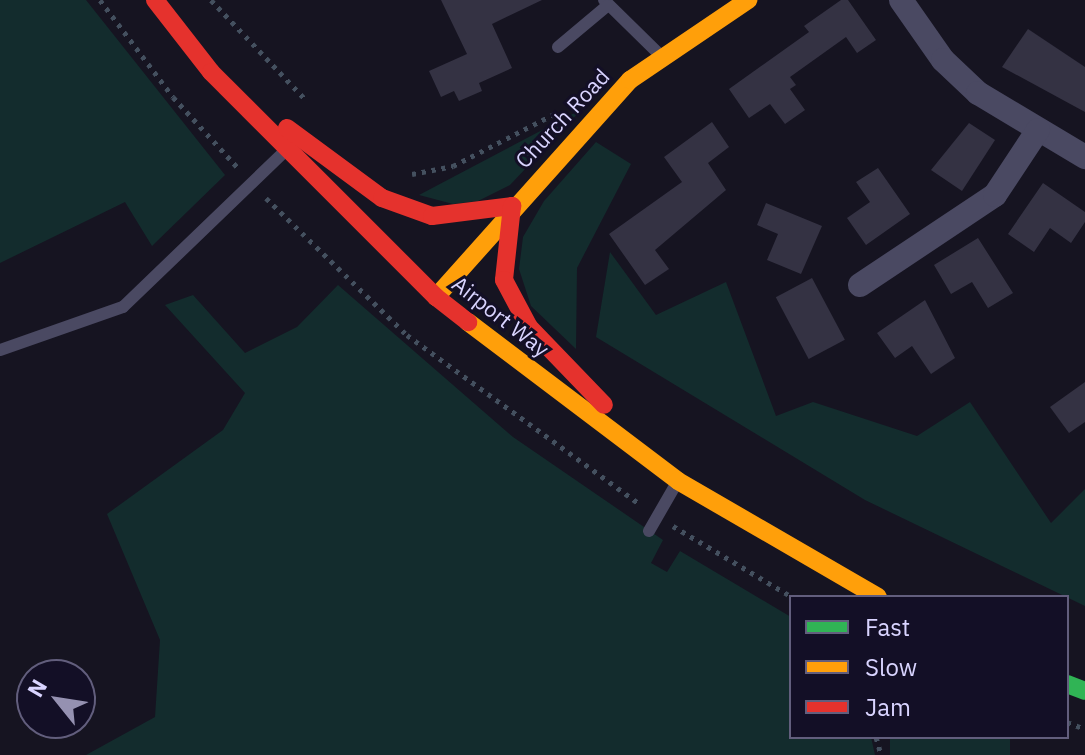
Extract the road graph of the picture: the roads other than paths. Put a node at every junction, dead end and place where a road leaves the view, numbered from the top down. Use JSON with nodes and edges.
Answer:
{"nodes":[{"id":1,"x":155,"y":0,"type":"edge"},
{"id":2,"x":748,"y":0,"type":"edge"},
{"id":3,"x":901,"y":0,"type":"edge"},
{"id":4,"x":606,"y":3,"type":"edge"},
{"id":5,"x":558,"y":47,"type":"dead end"},
{"id":6,"x":663,"y":58,"type":"junction"},
{"id":7,"x":211,"y":72,"type":"junction"},
{"id":8,"x":1038,"y":130,"type":"junction"},
{"id":9,"x":286,"y":150,"type":"junction"},
{"id":10,"x":1085,"y":157,"type":"edge"},
{"id":11,"x":512,"y":206,"type":"junction"},
{"id":12,"x":860,"y":285,"type":"dead end"},
{"id":13,"x":436,"y":297,"type":"junction"},
{"id":14,"x":0,"y":350,"type":"edge"},
{"id":15,"x":678,"y":481,"type":"junction"},
{"id":16,"x":649,"y":531,"type":"dead end"},
{"id":17,"x":875,"y":595,"type":"edge"}],
"edges":[{"from":1,"to":7,"type":"street","name":"Airport Way"},
{"from":2,"to":6,"type":"street","name":"Church Road"},
{"from":3,"to":8,"type":"street"},
{"from":4,"to":5,"type":"lane"},
{"from":4,"to":6,"type":"lane"},
{"from":6,"to":11,"type":"street","name":"Church Road"},
{"from":7,"to":9,"type":"street","name":"Airport Way"},
{"from":7,"to":11,"type":"street"},
{"from":8,"to":10,"type":"street"},
{"from":8,"to":12,"type":"street"},
{"from":9,"to":13,"type":"street","name":"Airport Way"},
{"from":9,"to":14,"type":"lane"},
{"from":11,"to":13,"type":"street","name":"Church Road"},
{"from":11,"to":15,"type":"street"},
{"from":13,"to":15,"type":"street","name":"Airport Way"},
{"from":15,"to":16,"type":"lane"},
{"from":15,"to":17,"type":"street","name":"Airport Way"}]}
